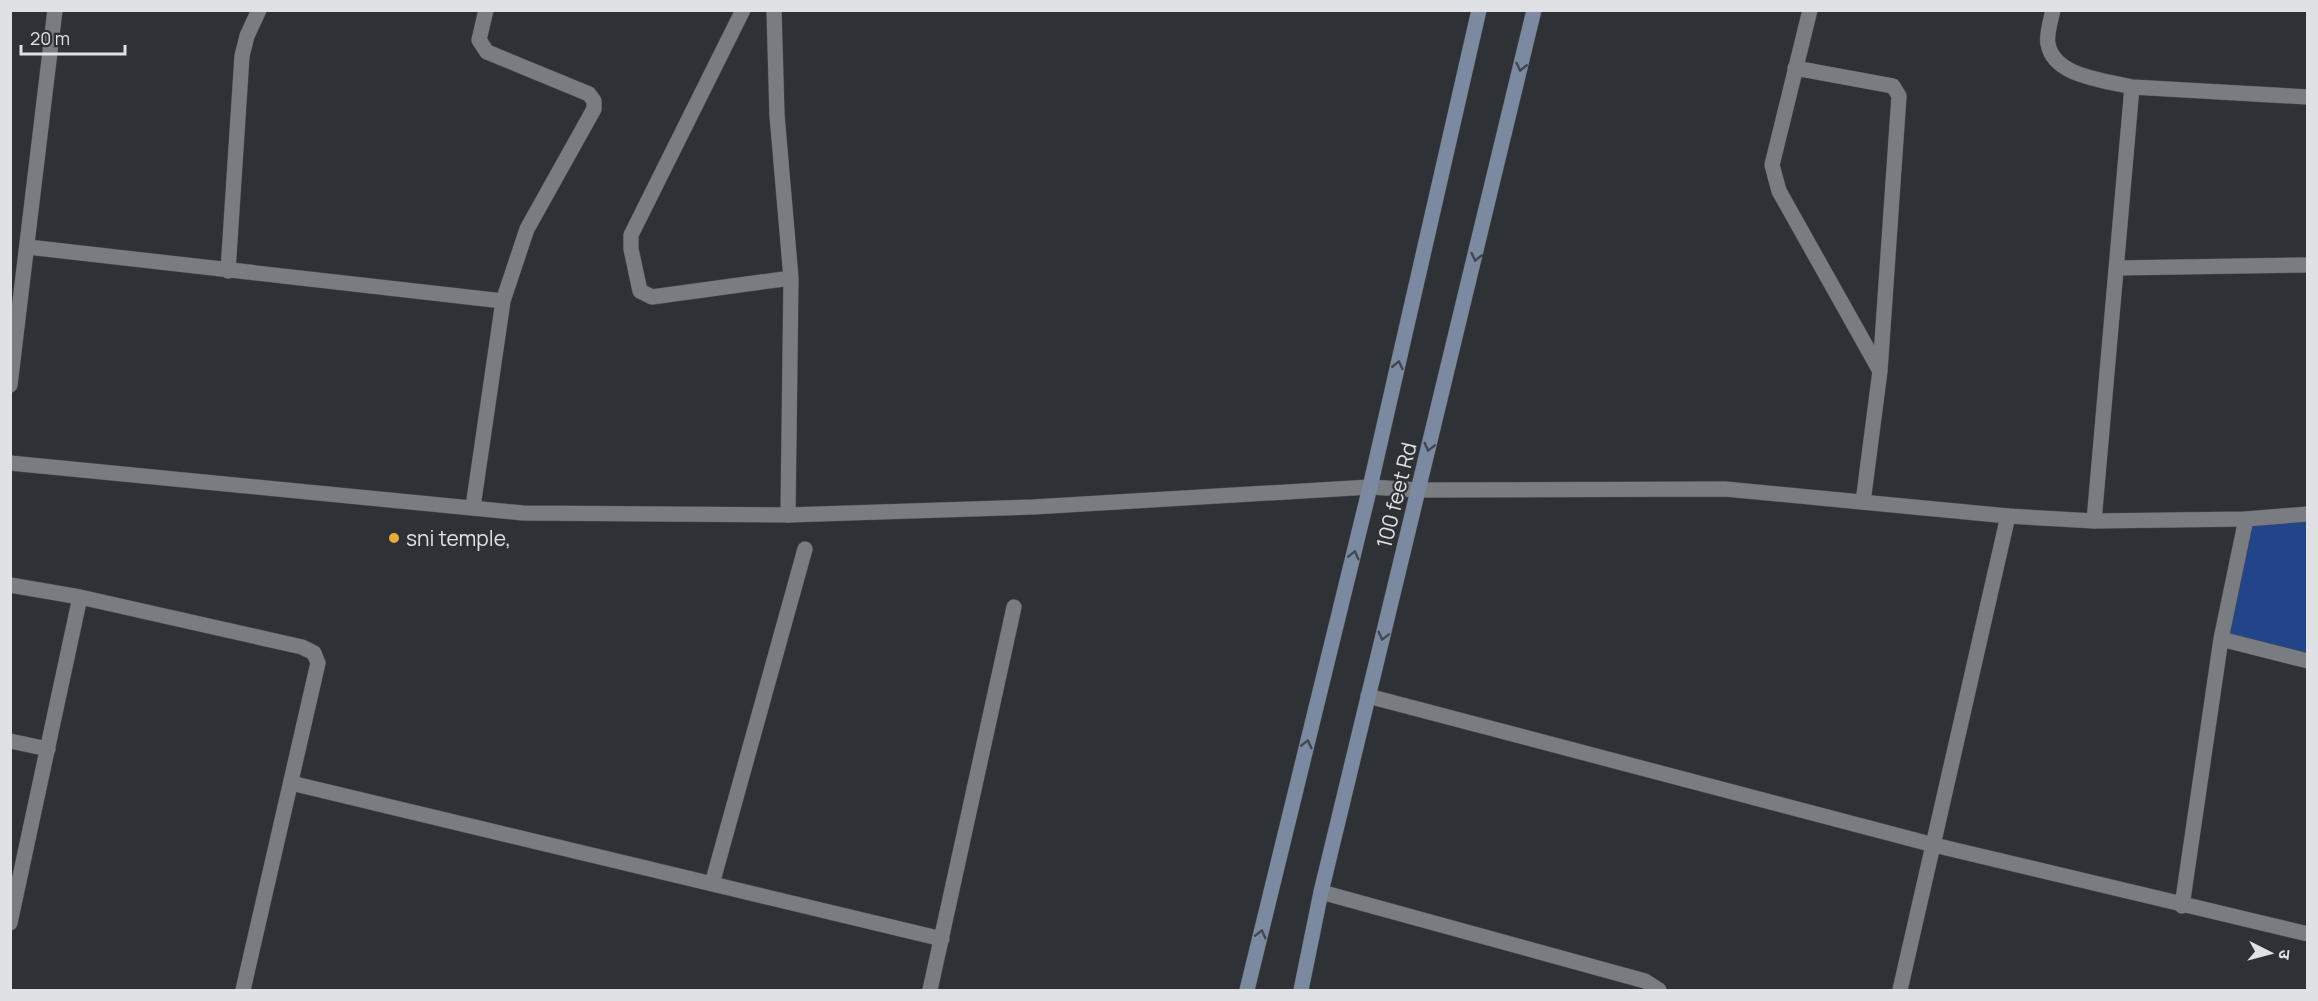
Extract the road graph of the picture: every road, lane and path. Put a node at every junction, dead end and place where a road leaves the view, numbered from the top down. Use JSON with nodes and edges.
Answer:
{"nodes":[{"id":1,"x":55,"y":10,"type":"edge"},
{"id":2,"x":259,"y":10,"type":"edge"},
{"id":3,"x":486,"y":10,"type":"edge"},
{"id":4,"x":743,"y":10,"type":"edge"},
{"id":5,"x":774,"y":10,"type":"edge"},
{"id":6,"x":1479,"y":10,"type":"edge"},
{"id":7,"x":1534,"y":10,"type":"edge"},
{"id":8,"x":1810,"y":10,"type":"edge"},
{"id":9,"x":2053,"y":10,"type":"edge"},
{"id":10,"x":1795,"y":68,"type":"junction"},
{"id":11,"x":2132,"y":87,"type":"junction"},
{"id":12,"x":2307,"y":97,"type":"edge"},
{"id":13,"x":28,"y":247,"type":"junction"},
{"id":14,"x":2307,"y":265,"type":"edge"},
{"id":15,"x":2116,"y":268,"type":"junction"},
{"id":16,"x":228,"y":271,"type":"junction"},
{"id":17,"x":791,"y":278,"type":"junction"},
{"id":18,"x":503,"y":301,"type":"junction"},
{"id":19,"x":1880,"y":371,"type":"junction"},
{"id":20,"x":10,"y":385,"type":"edge"},
{"id":21,"x":10,"y":462,"type":"edge"},
{"id":22,"x":1370,"y":487,"type":"junction"},
{"id":23,"x":1419,"y":490,"type":"junction"},
{"id":24,"x":1863,"y":502,"type":"junction"},
{"id":25,"x":472,"y":507,"type":"junction"},
{"id":26,"x":2307,"y":514,"type":"edge"},
{"id":27,"x":788,"y":515,"type":"junction"},
{"id":28,"x":2008,"y":516,"type":"junction"},
{"id":29,"x":2246,"y":519,"type":"junction"},
{"id":30,"x":2094,"y":521,"type":"junction"},
{"id":31,"x":805,"y":549,"type":"dead end"},
{"id":32,"x":10,"y":585,"type":"edge"},
{"id":33,"x":80,"y":597,"type":"junction"},
{"id":34,"x":1014,"y":608,"type":"dead end"},
{"id":35,"x":2221,"y":639,"type":"junction"},
{"id":36,"x":2307,"y":661,"type":"edge"},
{"id":37,"x":1368,"y":696,"type":"junction"},
{"id":38,"x":10,"y":741,"type":"edge"},
{"id":39,"x":48,"y":749,"type":"junction"},
{"id":40,"x":291,"y":783,"type":"junction"},
{"id":41,"x":1934,"y":845,"type":"junction"},
{"id":42,"x":712,"y":884,"type":"junction"},
{"id":43,"x":1321,"y":892,"type":"junction"},
{"id":44,"x":2182,"y":906,"type":"junction"},
{"id":45,"x":10,"y":923,"type":"edge"},
{"id":46,"x":2307,"y":934,"type":"edge"},
{"id":47,"x":942,"y":939,"type":"junction"},
{"id":48,"x":243,"y":990,"type":"edge"},
{"id":49,"x":930,"y":990,"type":"edge"},
{"id":50,"x":1247,"y":990,"type":"edge"},
{"id":51,"x":1300,"y":990,"type":"edge"},
{"id":52,"x":1659,"y":990,"type":"edge"},
{"id":53,"x":1900,"y":990,"type":"edge"}],
"edges":[{"from":1,"to":13,"type":"street"},
{"from":2,"to":16,"type":"street"},
{"from":3,"to":18,"type":"street"},
{"from":4,"to":17,"type":"street"},
{"from":5,"to":17,"type":"street"},
{"from":22,"to":6,"type":"main road","one_way":true},
{"from":7,"to":23,"type":"main road","name":"100 feet Rd","one_way":true},
{"from":8,"to":10,"type":"street"},
{"from":9,"to":11,"type":"street"},
{"from":10,"to":19,"type":"street"},
{"from":10,"to":19,"type":"street"},
{"from":11,"to":12,"type":"street"},
{"from":11,"to":15,"type":"street"},
{"from":13,"to":16,"type":"street"},
{"from":13,"to":20,"type":"street"},
{"from":14,"to":15,"type":"street"},
{"from":15,"to":30,"type":"street"},
{"from":16,"to":18,"type":"street"},
{"from":17,"to":27,"type":"street"},
{"from":18,"to":25,"type":"street"},
{"from":19,"to":24,"type":"street"},
{"from":21,"to":25,"type":"street"},
{"from":22,"to":23,"type":"street"},
{"from":22,"to":27,"type":"street"},
{"from":50,"to":22,"type":"main road","one_way":true},
{"from":23,"to":24,"type":"street"},
{"from":23,"to":37,"type":"main road","name":"100 feet Rd","one_way":true},
{"from":24,"to":28,"type":"street"},
{"from":25,"to":27,"type":"street"},
{"from":26,"to":29,"type":"street"},
{"from":28,"to":30,"type":"street"},
{"from":28,"to":41,"type":"street"},
{"from":29,"to":30,"type":"street"},
{"from":29,"to":35,"type":"street"},
{"from":31,"to":42,"type":"street"},
{"from":32,"to":33,"type":"street"},
{"from":33,"to":39,"type":"street"},
{"from":33,"to":40,"type":"street"},
{"from":34,"to":47,"type":"street"},
{"from":35,"to":36,"type":"street"},
{"from":35,"to":44,"type":"street"},
{"from":37,"to":41,"type":"street"},
{"from":37,"to":43,"type":"main road","name":"100 feet Rd"},
{"from":38,"to":39,"type":"street"},
{"from":39,"to":45,"type":"street"},
{"from":40,"to":42,"type":"street"},
{"from":40,"to":48,"type":"street"},
{"from":41,"to":44,"type":"street"},
{"from":41,"to":53,"type":"street"},
{"from":42,"to":47,"type":"street"},
{"from":43,"to":51,"type":"main road","name":"100 feet Rd"},
{"from":43,"to":52,"type":"street"},
{"from":44,"to":46,"type":"street"},
{"from":47,"to":49,"type":"street"}]}
